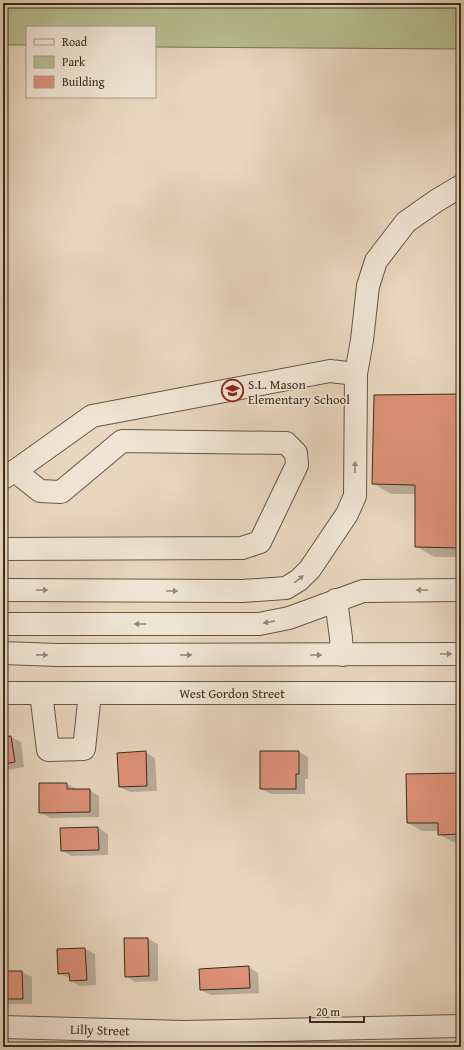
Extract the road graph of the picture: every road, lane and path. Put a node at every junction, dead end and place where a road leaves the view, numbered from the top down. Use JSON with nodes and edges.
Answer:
{"nodes":[{"id":1,"x":461,"y":186,"type":"edge"},
{"id":2,"x":356,"y":374,"type":"junction"},
{"id":3,"x":9,"y":474,"type":"edge"},
{"id":4,"x":3,"y":549,"type":"edge"},
{"id":5,"x":3,"y":590,"type":"edge"},
{"id":6,"x":461,"y":590,"type":"edge"},
{"id":7,"x":336,"y":600,"type":"junction"},
{"id":8,"x":3,"y":624,"type":"edge"},
{"id":9,"x":3,"y":653,"type":"edge"},
{"id":10,"x":461,"y":654,"type":"edge"},
{"id":11,"x":342,"y":655,"type":"junction"},
{"id":12,"x":3,"y":693,"type":"edge"},
{"id":13,"x":41,"y":693,"type":"junction"},
{"id":14,"x":90,"y":693,"type":"junction"},
{"id":15,"x":461,"y":693,"type":"edge"},
{"id":16,"x":461,"y":1026,"type":"edge"},
{"id":17,"x":3,"y":1027,"type":"edge"}],
"edges":[{"from":1,"to":2,"type":"street"},
{"from":2,"to":3,"type":"street"},
{"from":5,"to":2,"type":"street","one_way":true},
{"from":3,"to":4,"type":"street"},
{"from":6,"to":7,"type":"street","one_way":true},
{"from":7,"to":8,"type":"street","one_way":true},
{"from":7,"to":11,"type":"street"},
{"from":9,"to":11,"type":"street","one_way":true},
{"from":11,"to":10,"type":"street","one_way":true},
{"from":12,"to":13,"type":"street","name":"West Gordon Street"},
{"from":13,"to":14,"type":"street","name":"West Gordon Street"},
{"from":13,"to":14,"type":"street"},
{"from":14,"to":15,"type":"street","name":"West Gordon Street"},
{"from":16,"to":17,"type":"street","name":"Lilly Street"}]}
